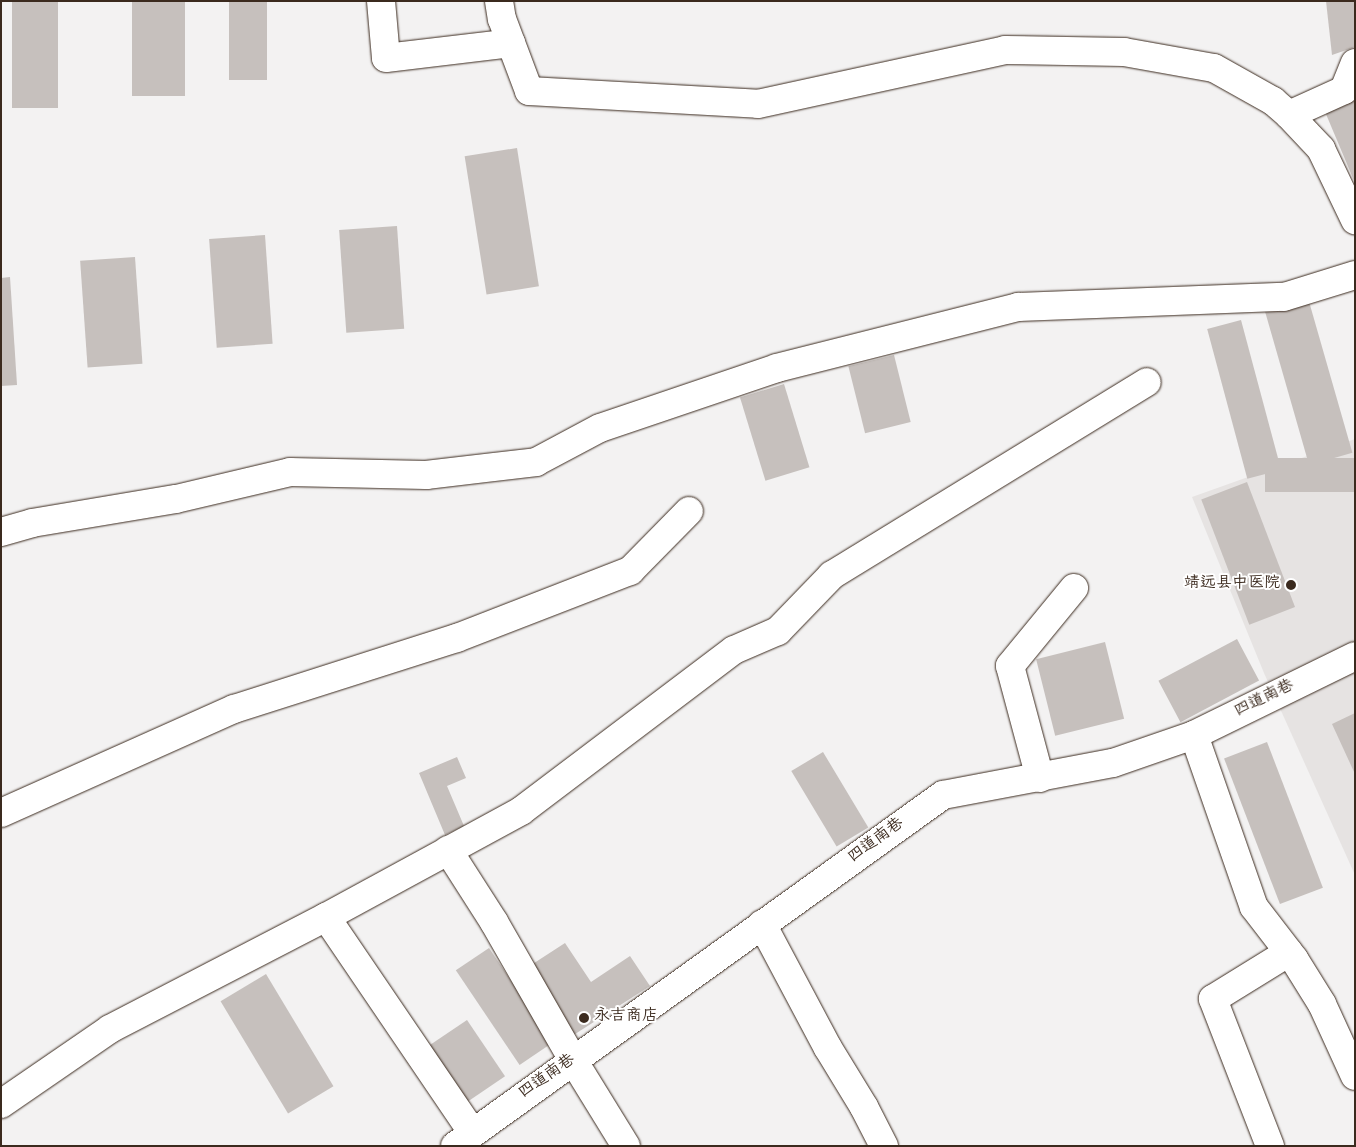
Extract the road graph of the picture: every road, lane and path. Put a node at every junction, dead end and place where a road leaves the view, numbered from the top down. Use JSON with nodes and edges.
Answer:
{"nodes":[{"id":1,"x":380,"y":1,"type":"edge"},
{"id":2,"x":499,"y":1,"type":"edge"},
{"id":3,"x":511,"y":43,"type":"junction"},
{"id":4,"x":1355,"y":63,"type":"edge"},
{"id":5,"x":1289,"y":114,"type":"junction"},
{"id":6,"x":1355,"y":220,"type":"edge"},
{"id":7,"x":1355,"y":275,"type":"edge"},
{"id":8,"x":1147,"y":382,"type":"dead end"},
{"id":9,"x":688,"y":511,"type":"dead end"},
{"id":10,"x":1,"y":532,"type":"edge"},
{"id":11,"x":1074,"y":588,"type":"dead end"},
{"id":12,"x":1355,"y":656,"type":"edge"},
{"id":13,"x":1194,"y":735,"type":"junction"},
{"id":14,"x":1040,"y":778,"type":"junction"},
{"id":15,"x":1,"y":814,"type":"edge"},
{"id":16,"x":448,"y":850,"type":"junction"},
{"id":17,"x":326,"y":917,"type":"junction"},
{"id":18,"x":762,"y":924,"type":"junction"},
{"id":19,"x":1288,"y":952,"type":"junction"},
{"id":20,"x":573,"y":1060,"type":"junction"},
{"id":21,"x":1355,"y":1076,"type":"edge"},
{"id":22,"x":1,"y":1104,"type":"edge"},
{"id":23,"x":464,"y":1139,"type":"edge"},
{"id":24,"x":626,"y":1146,"type":"edge"},
{"id":25,"x":884,"y":1146,"type":"edge"},
{"id":26,"x":1270,"y":1146,"type":"edge"}],
"edges":[{"from":1,"to":3,"type":"street"},
{"from":2,"to":3,"type":"street"},
{"from":3,"to":5,"type":"street"},
{"from":4,"to":5,"type":"street"},
{"from":5,"to":6,"type":"street"},
{"from":7,"to":10,"type":"street"},
{"from":8,"to":16,"type":"street"},
{"from":9,"to":15,"type":"street"},
{"from":11,"to":14,"type":"street"},
{"from":12,"to":13,"type":"street","name":"四道南巷"},
{"from":13,"to":14,"type":"street","name":"四道南巷"},
{"from":13,"to":19,"type":"street"},
{"from":14,"to":18,"type":"street","name":"四道南巷"},
{"from":16,"to":17,"type":"street"},
{"from":16,"to":20,"type":"street"},
{"from":17,"to":22,"type":"street"},
{"from":17,"to":23,"type":"street"},
{"from":18,"to":20,"type":"street","name":"四道南巷"},
{"from":18,"to":25,"type":"street"},
{"from":19,"to":21,"type":"street"},
{"from":19,"to":26,"type":"street"},
{"from":20,"to":23,"type":"street","name":"四道南巷"},
{"from":20,"to":24,"type":"street"}]}
